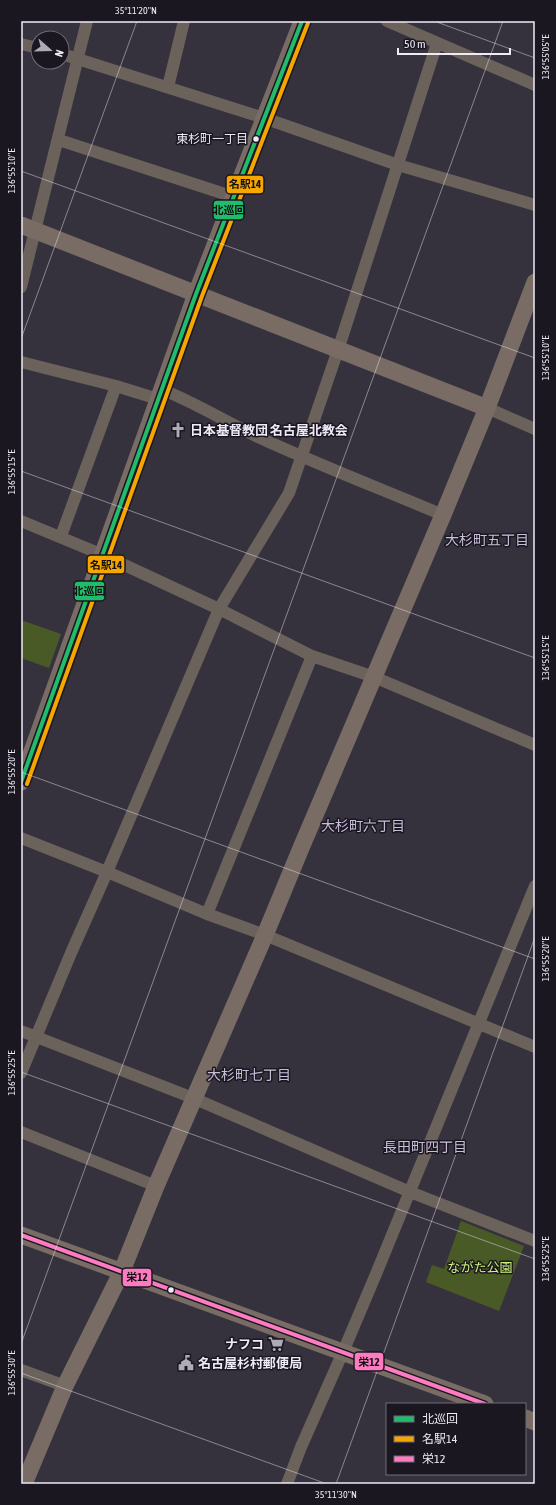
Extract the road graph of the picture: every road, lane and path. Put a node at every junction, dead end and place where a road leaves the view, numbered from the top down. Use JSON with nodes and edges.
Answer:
{"nodes":[{"id":1,"x":87,"y":21,"type":"edge"},
{"id":2,"x":184,"y":21,"type":"edge"},
{"id":3,"x":302,"y":21,"type":"edge"},
{"id":4,"x":388,"y":21,"type":"edge"},
{"id":5,"x":437,"y":44,"type":"junction"},
{"id":6,"x":70,"y":56,"type":"edge"},
{"id":7,"x":78,"y":58,"type":"junction"},
{"id":8,"x":535,"y":85,"type":"edge"},
{"id":9,"x":168,"y":87,"type":"junction"},
{"id":10,"x":264,"y":118,"type":"junction"},
{"id":11,"x":58,"y":140,"type":"junction"},
{"id":12,"x":398,"y":165,"type":"junction"},
{"id":13,"x":234,"y":197,"type":"junction"},
{"id":14,"x":535,"y":205,"type":"edge"},
{"id":15,"x":28,"y":228,"type":"edge"},
{"id":16,"x":535,"y":282,"type":"edge"},
{"id":17,"x":21,"y":287,"type":"edge"},
{"id":18,"x":196,"y":294,"type":"junction"},
{"id":19,"x":338,"y":350,"type":"junction"},
{"id":20,"x":21,"y":362,"type":"edge"},
{"id":21,"x":116,"y":386,"type":"junction"},
{"id":22,"x":160,"y":394,"type":"junction"},
{"id":23,"x":486,"y":408,"type":"junction"},
{"id":24,"x":535,"y":429,"type":"edge"},
{"id":25,"x":302,"y":457,"type":"junction"},
{"id":26,"x":443,"y":515,"type":"junction"},
{"id":27,"x":21,"y":521,"type":"edge"},
{"id":28,"x":61,"y":536,"type":"junction"},
{"id":29,"x":103,"y":555,"type":"junction"},
{"id":30,"x":219,"y":609,"type":"junction"},
{"id":31,"x":312,"y":656,"type":"junction"},
{"id":32,"x":374,"y":677,"type":"junction"},
{"id":33,"x":535,"y":745,"type":"edge"},
{"id":34,"x":21,"y":782,"type":"edge"},
{"id":35,"x":21,"y":838,"type":"edge"},
{"id":36,"x":107,"y":872,"type":"junction"},
{"id":37,"x":535,"y":886,"type":"edge"},
{"id":38,"x":206,"y":914,"type":"junction"},
{"id":39,"x":265,"y":935,"type":"junction"},
{"id":40,"x":478,"y":1024,"type":"junction"},
{"id":41,"x":21,"y":1031,"type":"edge"},
{"id":42,"x":37,"y":1037,"type":"junction"},
{"id":43,"x":535,"y":1047,"type":"edge"},
{"id":44,"x":21,"y":1073,"type":"edge"},
{"id":45,"x":194,"y":1098,"type":"junction"},
{"id":46,"x":21,"y":1132,"type":"edge"},
{"id":47,"x":156,"y":1186,"type":"junction"},
{"id":48,"x":410,"y":1192,"type":"junction"},
{"id":49,"x":21,"y":1235,"type":"edge"},
{"id":50,"x":535,"y":1241,"type":"edge"},
{"id":51,"x":122,"y":1272,"type":"junction"},
{"id":52,"x":343,"y":1352,"type":"junction"},
{"id":53,"x":21,"y":1370,"type":"edge"},
{"id":54,"x":65,"y":1386,"type":"junction"},
{"id":55,"x":482,"y":1403,"type":"edge"},
{"id":56,"x":24,"y":1484,"type":"edge"},
{"id":57,"x":287,"y":1484,"type":"edge"}],
"edges":[{"from":1,"to":7,"type":"street"},
{"from":2,"to":9,"type":"street"},
{"from":3,"to":10,"type":"street"},
{"from":4,"to":5,"type":"street"},
{"from":5,"to":8,"type":"street"},
{"from":5,"to":12,"type":"street"},
{"from":6,"to":7,"type":"street"},
{"from":7,"to":9,"type":"street"},
{"from":7,"to":11,"type":"street"},
{"from":9,"to":10,"type":"street"},
{"from":10,"to":12,"type":"street"},
{"from":10,"to":13,"type":"street"},
{"from":11,"to":13,"type":"street"},
{"from":11,"to":15,"type":"street"},
{"from":12,"to":14,"type":"street"},
{"from":12,"to":19,"type":"street"},
{"from":13,"to":18,"type":"street"},
{"from":15,"to":17,"type":"street"},
{"from":15,"to":18,"type":"street"},
{"from":16,"to":23,"type":"street"},
{"from":18,"to":19,"type":"street"},
{"from":18,"to":22,"type":"street"},
{"from":19,"to":23,"type":"street"},
{"from":19,"to":25,"type":"street"},
{"from":20,"to":21,"type":"street"},
{"from":21,"to":22,"type":"street"},
{"from":21,"to":28,"type":"street"},
{"from":22,"to":25,"type":"street"},
{"from":22,"to":29,"type":"street"},
{"from":23,"to":24,"type":"street"},
{"from":23,"to":26,"type":"street"},
{"from":25,"to":26,"type":"street"},
{"from":25,"to":30,"type":"street"},
{"from":26,"to":32,"type":"street"},
{"from":27,"to":28,"type":"street"},
{"from":28,"to":29,"type":"street"},
{"from":29,"to":30,"type":"street"},
{"from":29,"to":34,"type":"street"},
{"from":30,"to":31,"type":"street"},
{"from":30,"to":36,"type":"street"},
{"from":31,"to":32,"type":"street"},
{"from":31,"to":38,"type":"street"},
{"from":32,"to":33,"type":"street"},
{"from":32,"to":39,"type":"street"},
{"from":35,"to":36,"type":"street"},
{"from":36,"to":38,"type":"street"},
{"from":36,"to":42,"type":"street"},
{"from":37,"to":40,"type":"street"},
{"from":38,"to":39,"type":"street"},
{"from":39,"to":40,"type":"street"},
{"from":39,"to":45,"type":"street"},
{"from":40,"to":43,"type":"street"},
{"from":40,"to":48,"type":"street"},
{"from":41,"to":42,"type":"street"},
{"from":42,"to":44,"type":"street"},
{"from":42,"to":45,"type":"street"},
{"from":45,"to":47,"type":"street"},
{"from":45,"to":48,"type":"street"},
{"from":46,"to":47,"type":"street"},
{"from":47,"to":51,"type":"street"},
{"from":48,"to":50,"type":"street"},
{"from":48,"to":52,"type":"street"},
{"from":49,"to":51,"type":"street"},
{"from":51,"to":52,"type":"street"},
{"from":51,"to":54,"type":"street"},
{"from":52,"to":55,"type":"street"},
{"from":52,"to":57,"type":"street"},
{"from":53,"to":54,"type":"street"},
{"from":54,"to":56,"type":"street"}]}
